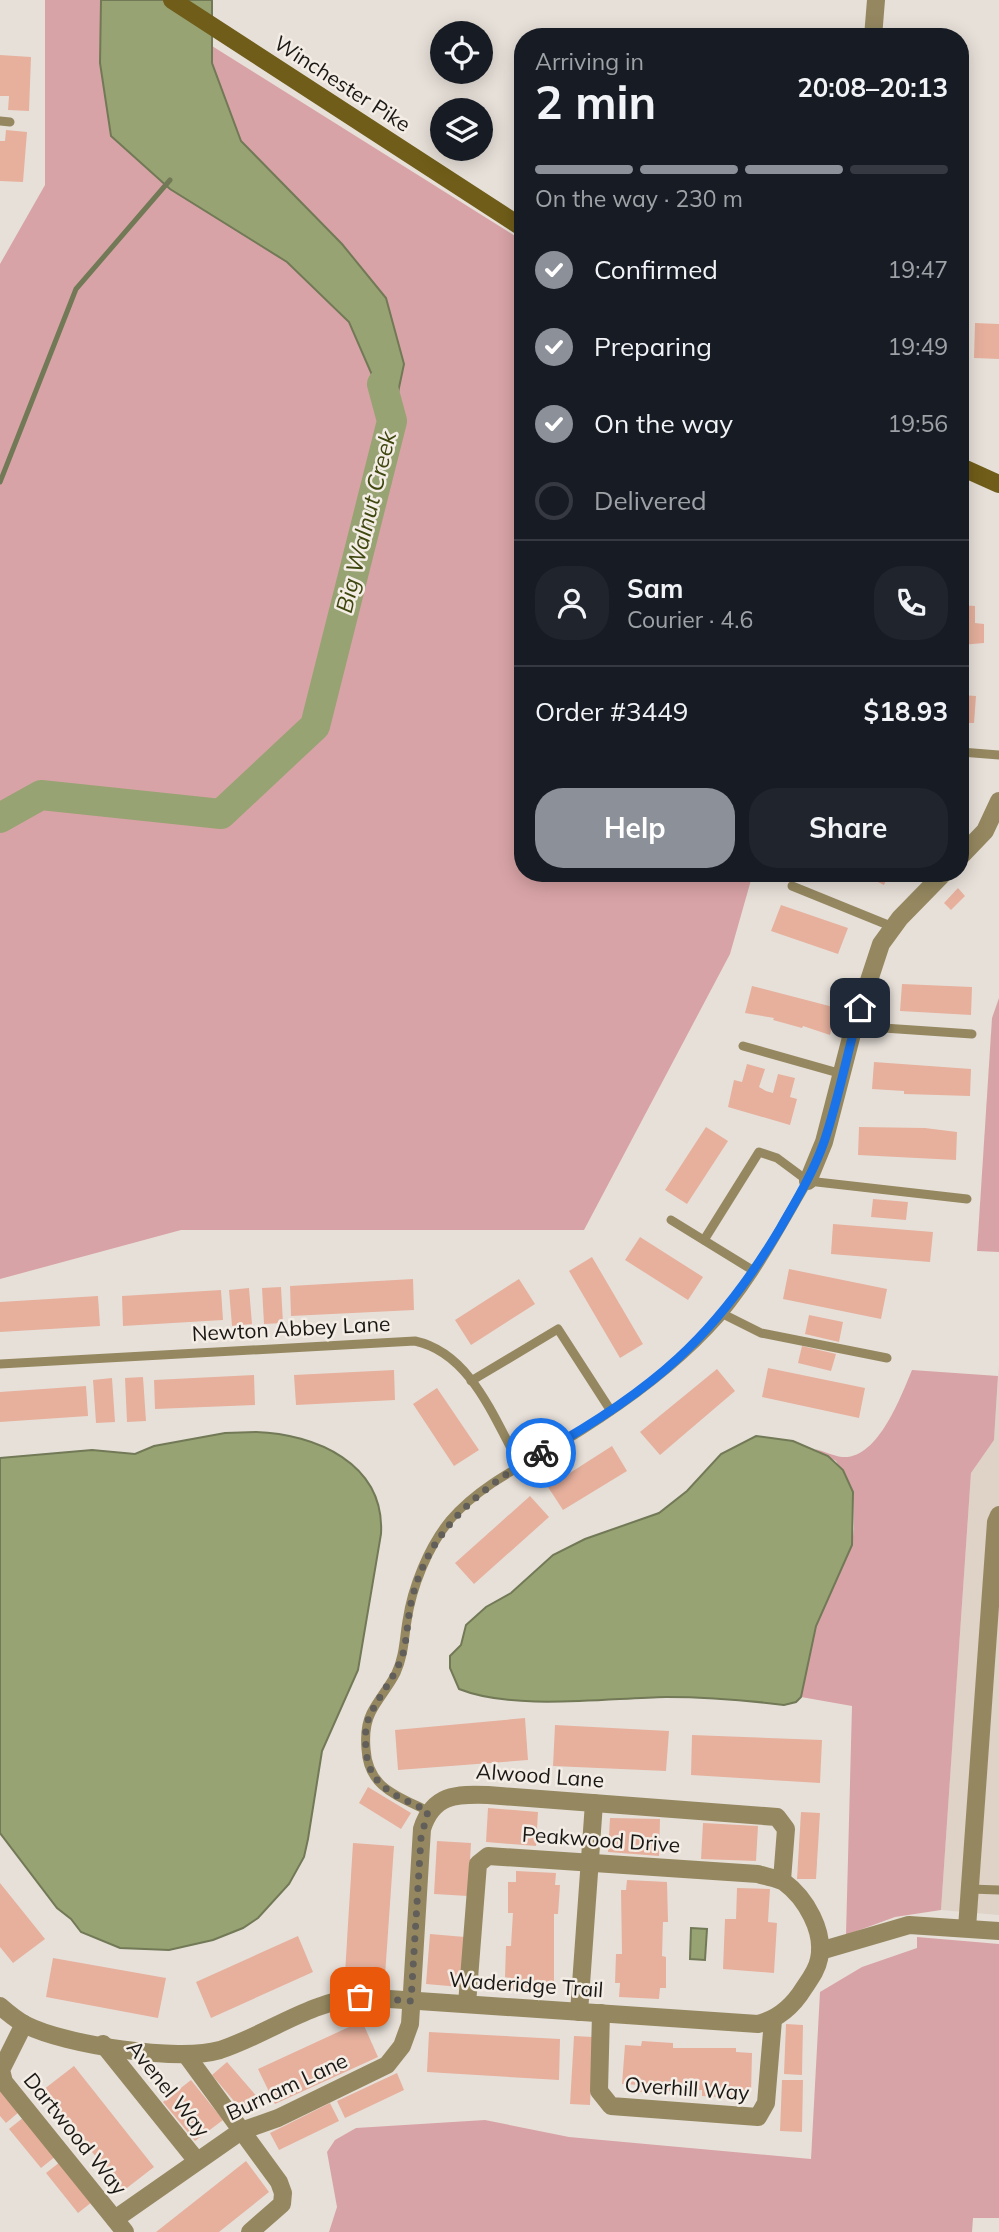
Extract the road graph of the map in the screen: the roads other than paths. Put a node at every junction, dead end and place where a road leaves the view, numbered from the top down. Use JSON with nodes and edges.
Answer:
{"nodes":[{"id":1,"x":172,"y":0,"type":"edge"},
{"id":2,"x":876,"y":0,"type":"edge"},
{"id":3,"x":874,"y":28,"type":"edge"},
{"id":4,"x":514,"y":222,"type":"edge"},
{"id":5,"x":969,"y":471,"type":"edge"},
{"id":6,"x":999,"y":484,"type":"edge"},
{"id":7,"x":969,"y":753,"type":"edge"},
{"id":8,"x":999,"y":755,"type":"edge"},
{"id":9,"x":999,"y":801,"type":"edge"},
{"id":10,"x":969,"y":848,"type":"edge"},
{"id":11,"x":936,"y":882,"type":"edge"},
{"id":12,"x":792,"y":886,"type":"dead end"},
{"id":13,"x":893,"y":927,"type":"junction"},
{"id":14,"x":854,"y":1026,"type":"junction"},
{"id":15,"x":972,"y":1034,"type":"dead end"},
{"id":16,"x":743,"y":1046,"type":"dead end"},
{"id":17,"x":842,"y":1074,"type":"junction"},
{"id":18,"x":808,"y":1181,"type":"junction"},
{"id":19,"x":967,"y":1199,"type":"dead end"},
{"id":20,"x":671,"y":1220,"type":"dead end"},
{"id":21,"x":704,"y":1240,"type":"junction"},
{"id":22,"x":754,"y":1271,"type":"junction"},
{"id":23,"x":723,"y":1314,"type":"junction"},
{"id":24,"x":887,"y":1358,"type":"dead end"},
{"id":25,"x":0,"y":1364,"type":"edge"},
{"id":26,"x":471,"y":1381,"type":"junction"},
{"id":27,"x":611,"y":1411,"type":"junction"},
{"id":28,"x":520,"y":1465,"type":"junction"},
{"id":29,"x":998,"y":1520,"type":"edge"},
{"id":30,"x":594,"y":1803,"type":"junction"},
{"id":31,"x":428,"y":1811,"type":"junction"},
{"id":32,"x":590,"y":1863,"type":"junction"},
{"id":33,"x":782,"y":1881,"type":"junction"},
{"id":34,"x":970,"y":1889,"type":"junction"},
{"id":35,"x":999,"y":1891,"type":"edge"},
{"id":36,"x":967,"y":1928,"type":"junction"},
{"id":37,"x":999,"y":1931,"type":"edge"},
{"id":38,"x":820,"y":1951,"type":"junction"},
{"id":39,"x":411,"y":2001,"type":"junction"},
{"id":40,"x":467,"y":2004,"type":"junction"},
{"id":41,"x":0,"y":2006,"type":"edge"},
{"id":42,"x":579,"y":2012,"type":"junction"},
{"id":43,"x":601,"y":2013,"type":"junction"},
{"id":44,"x":772,"y":2020,"type":"junction"},
{"id":45,"x":24,"y":2024,"type":"junction"},
{"id":46,"x":103,"y":2044,"type":"junction"},
{"id":47,"x":187,"y":2056,"type":"junction"},
{"id":48,"x":241,"y":2131,"type":"junction"},
{"id":49,"x":197,"y":2161,"type":"junction"},
{"id":50,"x":120,"y":2226,"type":"edge"},
{"id":51,"x":250,"y":2232,"type":"edge"}],
"edges":[{"from":1,"to":4,"type":"main road","name":"Winchester Pike"},
{"from":2,"to":3,"type":"street"},
{"from":5,"to":6,"type":"main road"},
{"from":7,"to":8,"type":"lane"},
{"from":9,"to":10,"type":"street"},
{"from":11,"to":13,"type":"street"},
{"from":12,"to":13,"type":"lane"},
{"from":13,"to":14,"type":"street"},
{"from":14,"to":15,"type":"lane"},
{"from":14,"to":17,"type":"street"},
{"from":16,"to":17,"type":"lane"},
{"from":17,"to":18,"type":"street"},
{"from":18,"to":19,"type":"lane"},
{"from":18,"to":21,"type":"lane"},
{"from":18,"to":22,"type":"lane"},
{"from":20,"to":21,"type":"lane"},
{"from":21,"to":22,"type":"lane"},
{"from":22,"to":23,"type":"lane"},
{"from":23,"to":24,"type":"lane"},
{"from":23,"to":27,"type":"lane"},
{"from":25,"to":26,"type":"lane","name":"Newton Abbey Lane"},
{"from":26,"to":27,"type":"lane"},
{"from":26,"to":28,"type":"lane","name":"Newton Abbey Lane"},
{"from":27,"to":28,"type":"lane"},
{"from":28,"to":31,"type":"lane"},
{"from":29,"to":34,"type":"street"},
{"from":30,"to":31,"type":"street","name":"Alwood Lane"},
{"from":30,"to":32,"type":"street"},
{"from":30,"to":33,"type":"street","name":"Alwood Lane"},
{"from":31,"to":39,"type":"street"},
{"from":32,"to":33,"type":"street","name":"Peakwood Drive"},
{"from":32,"to":40,"type":"street","name":"Peakwood Drive"},
{"from":32,"to":42,"type":"street"},
{"from":33,"to":38,"type":"street"},
{"from":34,"to":35,"type":"lane"},
{"from":34,"to":36,"type":"street"},
{"from":36,"to":37,"type":"street"},
{"from":36,"to":38,"type":"street"},
{"from":38,"to":44,"type":"street"},
{"from":39,"to":40,"type":"street","name":"Waderidge Trail"},
{"from":39,"to":47,"type":"street","name":"Waderidge Trail"},
{"from":39,"to":48,"type":"street","name":"Burnam Lane"},
{"from":40,"to":42,"type":"street","name":"Waderidge Trail"},
{"from":41,"to":45,"type":"street","name":"Waderidge Trail"},
{"from":42,"to":43,"type":"street","name":"Waderidge Trail"},
{"from":43,"to":44,"type":"street","name":"Waderidge Trail"},
{"from":43,"to":44,"type":"street","name":"Overhill Way"},
{"from":45,"to":46,"type":"street","name":"Waderidge Trail"},
{"from":45,"to":50,"type":"street","name":"Dartwood Way"},
{"from":46,"to":47,"type":"street","name":"Waderidge Trail"},
{"from":46,"to":49,"type":"street","name":"Avenel Way"},
{"from":47,"to":48,"type":"street"},
{"from":48,"to":49,"type":"street","name":"Burnam Lane"},
{"from":48,"to":51,"type":"street"},
{"from":49,"to":50,"type":"street","name":"Burnam Lane"}]}
